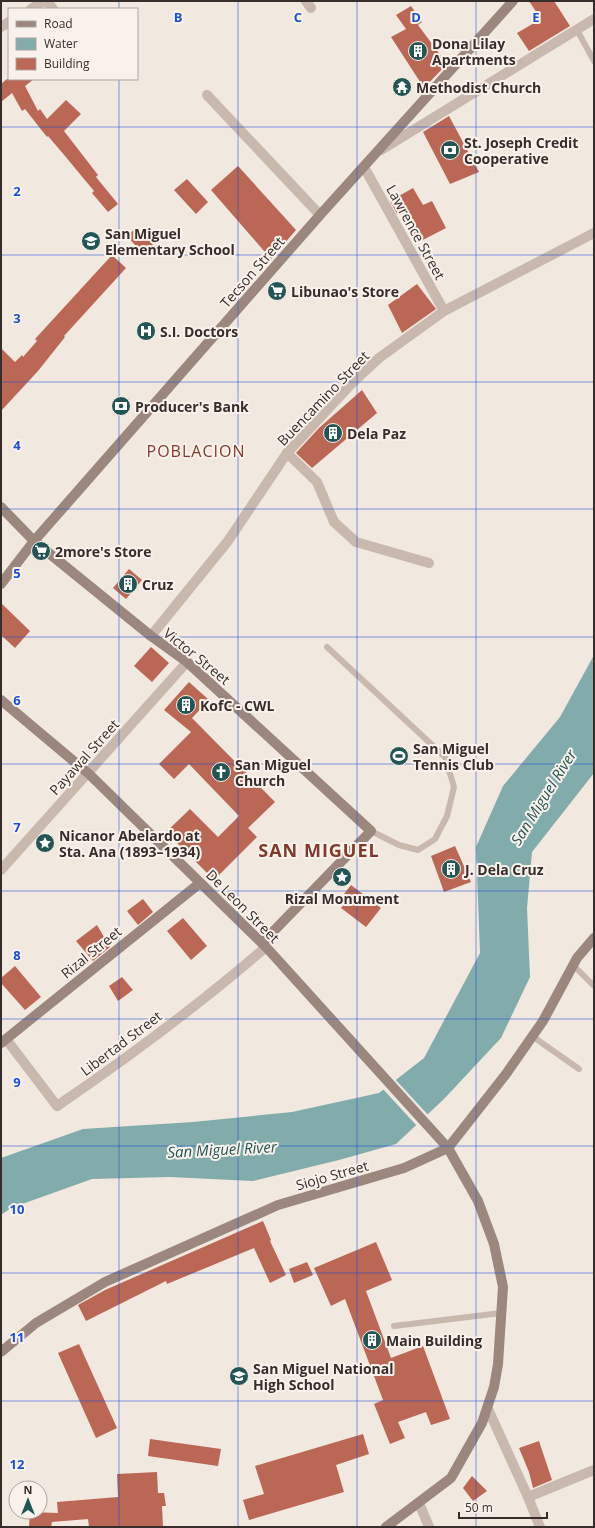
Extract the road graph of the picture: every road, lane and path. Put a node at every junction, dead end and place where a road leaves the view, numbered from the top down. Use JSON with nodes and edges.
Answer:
{"nodes":[{"id":1,"x":44,"y":1,"type":"edge"},
{"id":2,"x":513,"y":1,"type":"edge"},
{"id":3,"x":33,"y":8,"type":"edge"},
{"id":4,"x":594,"y":20,"type":"edge"},
{"id":5,"x":577,"y":30,"type":"junction"},
{"id":6,"x":594,"y":61,"type":"edge"},
{"id":7,"x":207,"y":94,"type":"dead end"},
{"id":8,"x":380,"y":150,"type":"junction"},
{"id":9,"x":364,"y":167,"type":"junction"},
{"id":10,"x":320,"y":216,"type":"junction"},
{"id":11,"x":594,"y":233,"type":"edge"},
{"id":12,"x":444,"y":311,"type":"junction"},
{"id":13,"x":287,"y":453,"type":"junction"},
{"id":14,"x":1,"y":507,"type":"edge"},
{"id":15,"x":34,"y":541,"type":"junction"},
{"id":16,"x":428,"y":563,"type":"dead end"},
{"id":17,"x":1,"y":584,"type":"edge"},
{"id":18,"x":151,"y":636,"type":"junction"},
{"id":19,"x":327,"y":647,"type":"dead end"},
{"id":20,"x":187,"y":662,"type":"junction"},
{"id":21,"x":1,"y":700,"type":"edge"},
{"id":22,"x":89,"y":774,"type":"junction"},
{"id":23,"x":371,"y":831,"type":"junction"},
{"id":24,"x":1,"y":870,"type":"edge"},
{"id":25,"x":200,"y":883,"type":"junction"},
{"id":26,"x":594,"y":938,"type":"edge"},
{"id":27,"x":264,"y":945,"type":"junction"},
{"id":28,"x":573,"y":965,"type":"junction"},
{"id":29,"x":594,"y":986,"type":"edge"},
{"id":30,"x":532,"y":1036,"type":"junction"},
{"id":31,"x":3,"y":1041,"type":"edge"},
{"id":32,"x":579,"y":1069,"type":"dead end"},
{"id":33,"x":445,"y":1145,"type":"junction"},
{"id":34,"x":501,"y":1312,"type":"junction"},
{"id":35,"x":394,"y":1326,"type":"dead end"},
{"id":36,"x":1,"y":1352,"type":"edge"},
{"id":37,"x":488,"y":1409,"type":"junction"},
{"id":38,"x":594,"y":1470,"type":"edge"},
{"id":39,"x":528,"y":1497,"type":"junction"},
{"id":40,"x":419,"y":1503,"type":"junction"},
{"id":41,"x":386,"y":1527,"type":"edge"},
{"id":42,"x":429,"y":1527,"type":"edge"},
{"id":43,"x":540,"y":1527,"type":"edge"}],
"edges":[{"from":1,"to":3,"type":"street"},
{"from":2,"to":8,"type":"main road","name":"Tecson Street"},
{"from":4,"to":5,"type":"street"},
{"from":5,"to":6,"type":"lane"},
{"from":5,"to":8,"type":"street"},
{"from":7,"to":10,"type":"street"},
{"from":8,"to":9,"type":"main road","name":"Tecson Street"},
{"from":9,"to":10,"type":"main road","name":"Tecson Street"},
{"from":9,"to":12,"type":"street","name":"Lawrence Street"},
{"from":10,"to":15,"type":"main road","name":"Tecson Street"},
{"from":11,"to":12,"type":"street","name":"Buencamino Street"},
{"from":12,"to":13,"type":"street","name":"Buencamino Street"},
{"from":13,"to":16,"type":"street"},
{"from":13,"to":18,"type":"street","name":"Buencamino Street"},
{"from":14,"to":15,"type":"main road","name":"Victor Street"},
{"from":15,"to":17,"type":"main road","name":"Tecson Street"},
{"from":15,"to":18,"type":"main road","name":"Victor Street"},
{"from":18,"to":20,"type":"main road","name":"Victor Street"},
{"from":19,"to":23,"type":"lane"},
{"from":20,"to":22,"type":"street","name":"Payawal Street"},
{"from":20,"to":23,"type":"main road","name":"Victor Street"},
{"from":21,"to":22,"type":"main road","name":"De Leon Street"},
{"from":22,"to":24,"type":"street","name":"Payawal Street"},
{"from":22,"to":25,"type":"main road","name":"De Leon Street"},
{"from":23,"to":27,"type":"main road","name":"Libertad Street"},
{"from":25,"to":27,"type":"main road","name":"De Leon Street"},
{"from":25,"to":31,"type":"main road","name":"Rizal Street"},
{"from":26,"to":28,"type":"main road","name":"Siojo Street"},
{"from":27,"to":31,"type":"street","name":"Libertad Street"},
{"from":27,"to":33,"type":"main road","name":"De Leon Street"},
{"from":28,"to":29,"type":"lane"},
{"from":28,"to":30,"type":"main road","name":"Siojo Street"},
{"from":30,"to":32,"type":"lane"},
{"from":30,"to":33,"type":"main road","name":"Siojo Street"},
{"from":33,"to":34,"type":"main road","name":"De Leon Street"},
{"from":33,"to":36,"type":"main road","name":"Siojo Street"},
{"from":34,"to":35,"type":"lane"},
{"from":34,"to":37,"type":"main road","name":"De Leon Street"},
{"from":37,"to":39,"type":"street"},
{"from":37,"to":40,"type":"main road","name":"De Leon Street"},
{"from":38,"to":39,"type":"street"},
{"from":39,"to":43,"type":"street"},
{"from":40,"to":41,"type":"main road","name":"De Leon Street"},
{"from":40,"to":42,"type":"street"}]}
